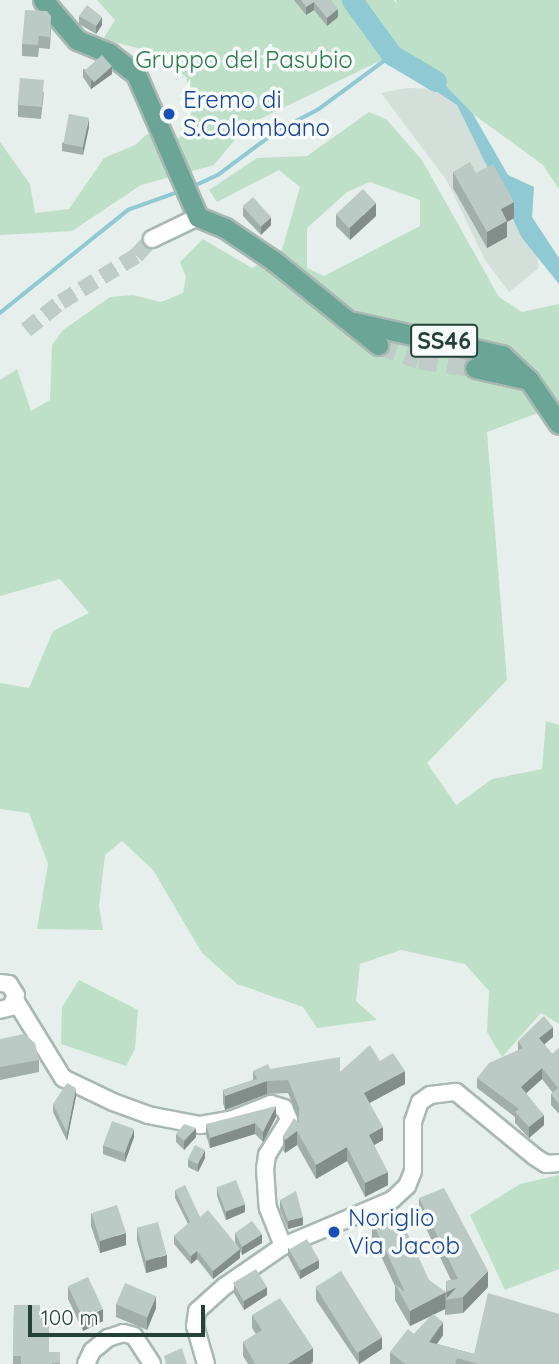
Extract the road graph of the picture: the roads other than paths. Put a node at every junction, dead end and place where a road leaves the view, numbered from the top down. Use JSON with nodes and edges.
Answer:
{"nodes":[{"id":1,"x":43,"y":0,"type":"edge"},
{"id":2,"x":196,"y":212,"type":"junction"},
{"id":3,"x":152,"y":239,"type":"tunnel mouth"},
{"id":4,"x":349,"y":321,"type":"junction"},
{"id":5,"x":378,"y":345,"type":"tunnel mouth"},
{"id":6,"x":475,"y":368,"type":"tunnel mouth"},
{"id":7,"x":529,"y":380,"type":"junction"},
{"id":8,"x":559,"y":424,"type":"edge"},
{"id":9,"x":0,"y":983,"type":"edge"},
{"id":10,"x":15,"y":1000,"type":"junction"},
{"id":11,"x":0,"y":1010,"type":"edge"},
{"id":12,"x":559,"y":1163,"type":"edge"},
{"id":13,"x":283,"y":1246,"type":"junction"},
{"id":14,"x":86,"y":1364,"type":"edge"},
{"id":15,"x":152,"y":1364,"type":"edge"},
{"id":16,"x":206,"y":1364,"type":"edge"}],
"edges":[{"from":1,"to":2,"type":"main road"},
{"from":2,"to":3,"type":"street"},
{"from":2,"to":4,"type":"main road","number":"SS46"},
{"from":4,"to":5,"type":"main road"},
{"from":4,"to":7,"type":"main road","number":"SS46"},
{"from":6,"to":7,"type":"main road","number":"SS46"},
{"from":7,"to":8,"type":"main road","number":"SS46"},
{"from":9,"to":10,"type":"street"},
{"from":10,"to":11,"type":"street"},
{"from":10,"to":13,"type":"street"},
{"from":12,"to":13,"type":"street"},
{"from":13,"to":16,"type":"street"},
{"from":14,"to":15,"type":"street"}]}
